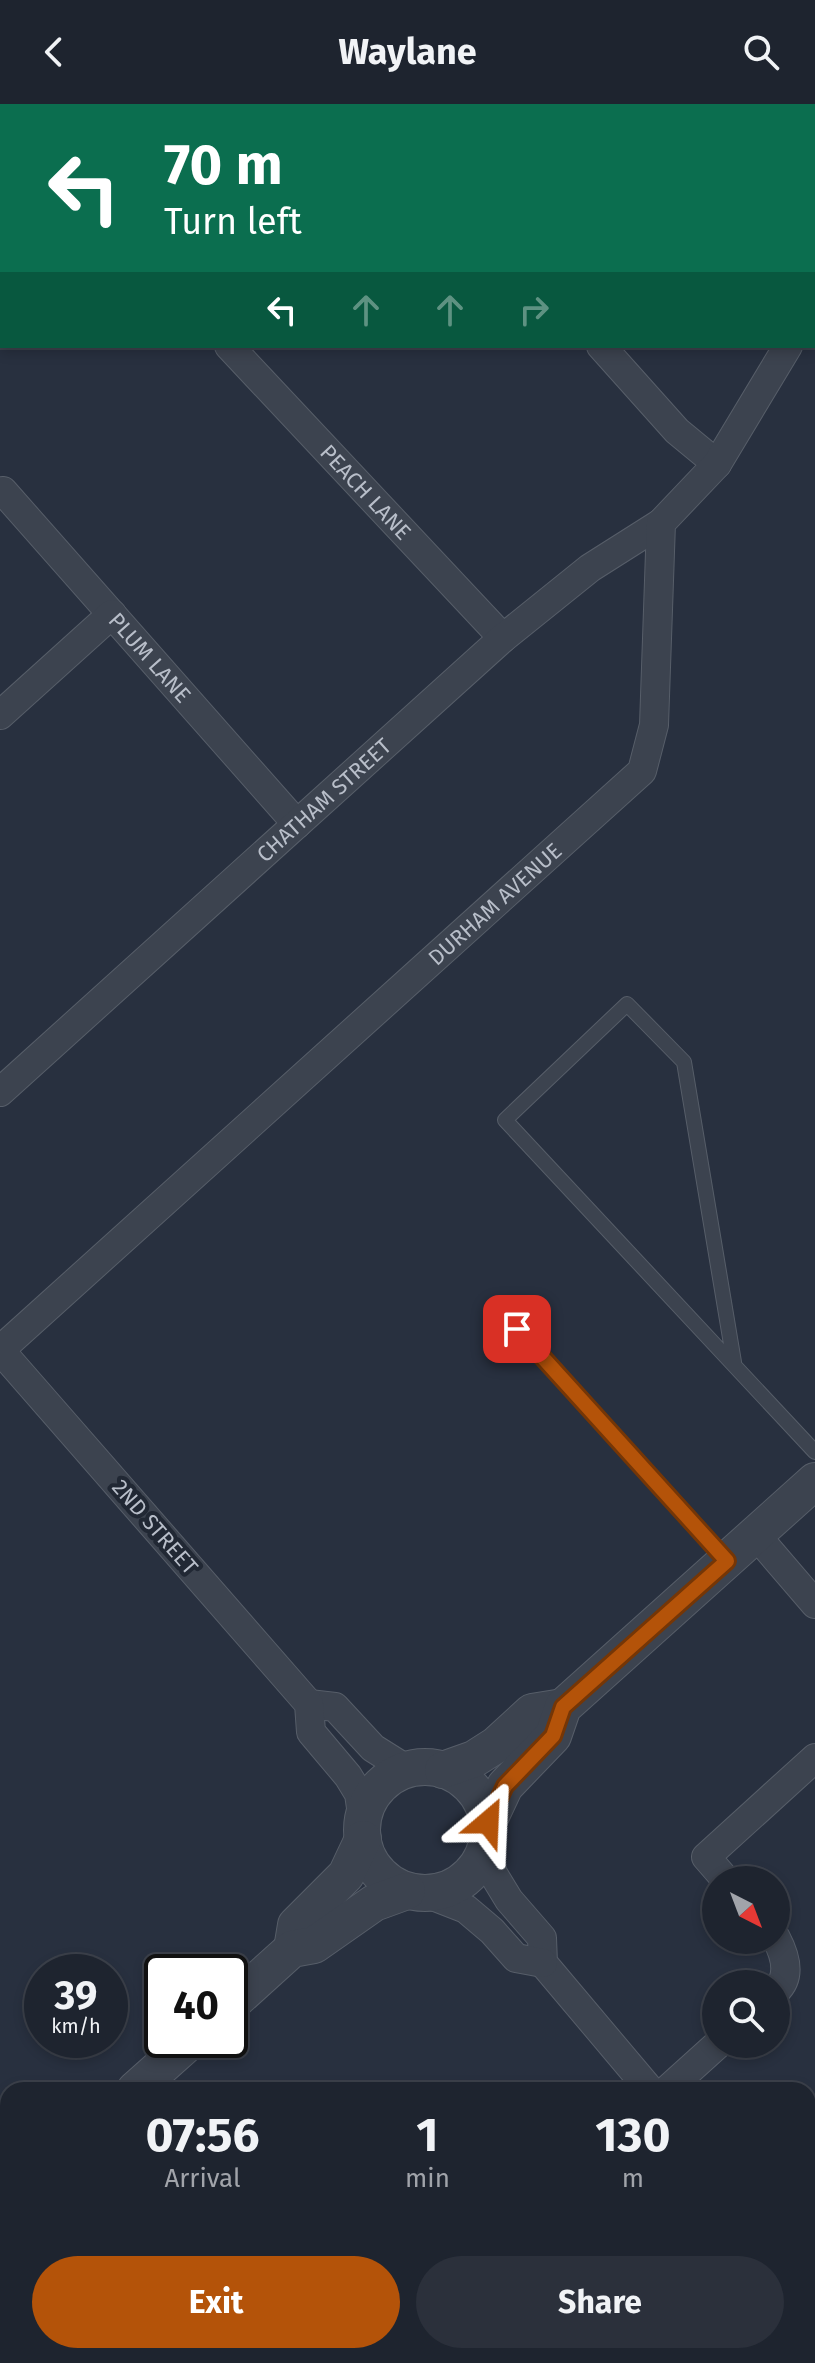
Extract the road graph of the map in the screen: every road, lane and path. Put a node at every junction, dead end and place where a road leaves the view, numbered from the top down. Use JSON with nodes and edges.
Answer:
{"nodes":[{"id":1,"x":231,"y":348,"type":"edge"},
{"id":2,"x":603,"y":348,"type":"edge"},
{"id":3,"x":787,"y":348,"type":"edge"},
{"id":4,"x":717,"y":464,"type":"junction"},
{"id":5,"x":3,"y":491,"type":"dead end"},
{"id":6,"x":661,"y":523,"type":"junction"},
{"id":7,"x":112,"y":614,"type":"junction"},
{"id":8,"x":503,"y":638,"type":"junction"},
{"id":9,"x":0,"y":715,"type":"edge"},
{"id":10,"x":297,"y":824,"type":"junction"},
{"id":11,"x":0,"y":1092,"type":"edge"},
{"id":12,"x":497,"y":1307,"type":"dead end"},
{"id":13,"x":0,"y":1350,"type":"edge"},
{"id":14,"x":734,"y":1362,"type":"junction"},
{"id":15,"x":815,"y":1452,"type":"edge"},
{"id":16,"x":815,"y":1481,"type":"edge"},
{"id":17,"x":755,"y":1534,"type":"junction"},
{"id":18,"x":727,"y":1561,"type":"junction"},
{"id":19,"x":815,"y":1604,"type":"edge"},
{"id":20,"x":309,"y":1704,"type":"junction"},
{"id":21,"x":563,"y":1707,"type":"junction"},
{"id":22,"x":815,"y":1758,"type":"edge"},
{"id":23,"x":408,"y":1770,"type":"junction"},
{"id":24,"x":443,"y":1770,"type":"junction"},
{"id":25,"x":363,"y":1830,"type":"junction"},
{"id":26,"x":488,"y":1830,"type":"junction"},
{"id":27,"x":714,"y":1866,"type":"edge"},
{"id":28,"x":416,"y":1892,"type":"junction"},
{"id":29,"x":292,"y":1949,"type":"junction"},
{"id":30,"x":543,"y":1963,"type":"junction"},
{"id":31,"x":248,"y":1989,"type":"edge"},
{"id":32,"x":171,"y":2058,"type":"edge"},
{"id":33,"x":702,"y":2058,"type":"edge"},
{"id":34,"x":144,"y":2082,"type":"edge"},
{"id":35,"x":643,"y":2082,"type":"edge"},
{"id":36,"x":676,"y":2082,"type":"edge"}],
"edges":[{"from":1,"to":8,"type":"street","name":"PEACH LANE"},
{"from":2,"to":4,"type":"street"},
{"from":3,"to":4,"type":"street"},
{"from":4,"to":6,"type":"street"},
{"from":5,"to":7,"type":"street","name":"PLUM LANE"},
{"from":6,"to":8,"type":"street","name":"CHATHAM STREET"},
{"from":6,"to":13,"type":"street","name":"DURHAM AVENUE"},
{"from":7,"to":9,"type":"street"},
{"from":7,"to":10,"type":"street","name":"PLUM LANE"},
{"from":8,"to":10,"type":"street","name":"CHATHAM STREET"},
{"from":10,"to":11,"type":"street","name":"CHATHAM STREET"},
{"from":12,"to":18,"type":"lane"},
{"from":13,"to":20,"type":"street","name":"2ND STREET"},
{"from":14,"to":14,"type":"lane"},
{"from":14,"to":15,"type":"lane"},
{"from":16,"to":17,"type":"street"},
{"from":17,"to":18,"type":"street"},
{"from":17,"to":19,"type":"street"},
{"from":18,"to":21,"type":"street"},
{"from":20,"to":23,"type":"street","name":"2ND STREET"},
{"from":20,"to":25,"type":"street","name":"2ND STREET"},
{"from":21,"to":24,"type":"street"},
{"from":21,"to":26,"type":"street"},
{"from":22,"to":27,"type":"street"},
{"from":23,"to":24,"type":"street"},
{"from":23,"to":25,"type":"street"},
{"from":24,"to":26,"type":"street"},
{"from":25,"to":28,"type":"street"},
{"from":25,"to":29,"type":"street"},
{"from":26,"to":28,"type":"street"},
{"from":26,"to":30,"type":"street"},
{"from":28,"to":29,"type":"street"},
{"from":28,"to":30,"type":"street"},
{"from":29,"to":31,"type":"street"},
{"from":30,"to":35,"type":"street"},
{"from":32,"to":34,"type":"street"},
{"from":33,"to":36,"type":"street"}]}
